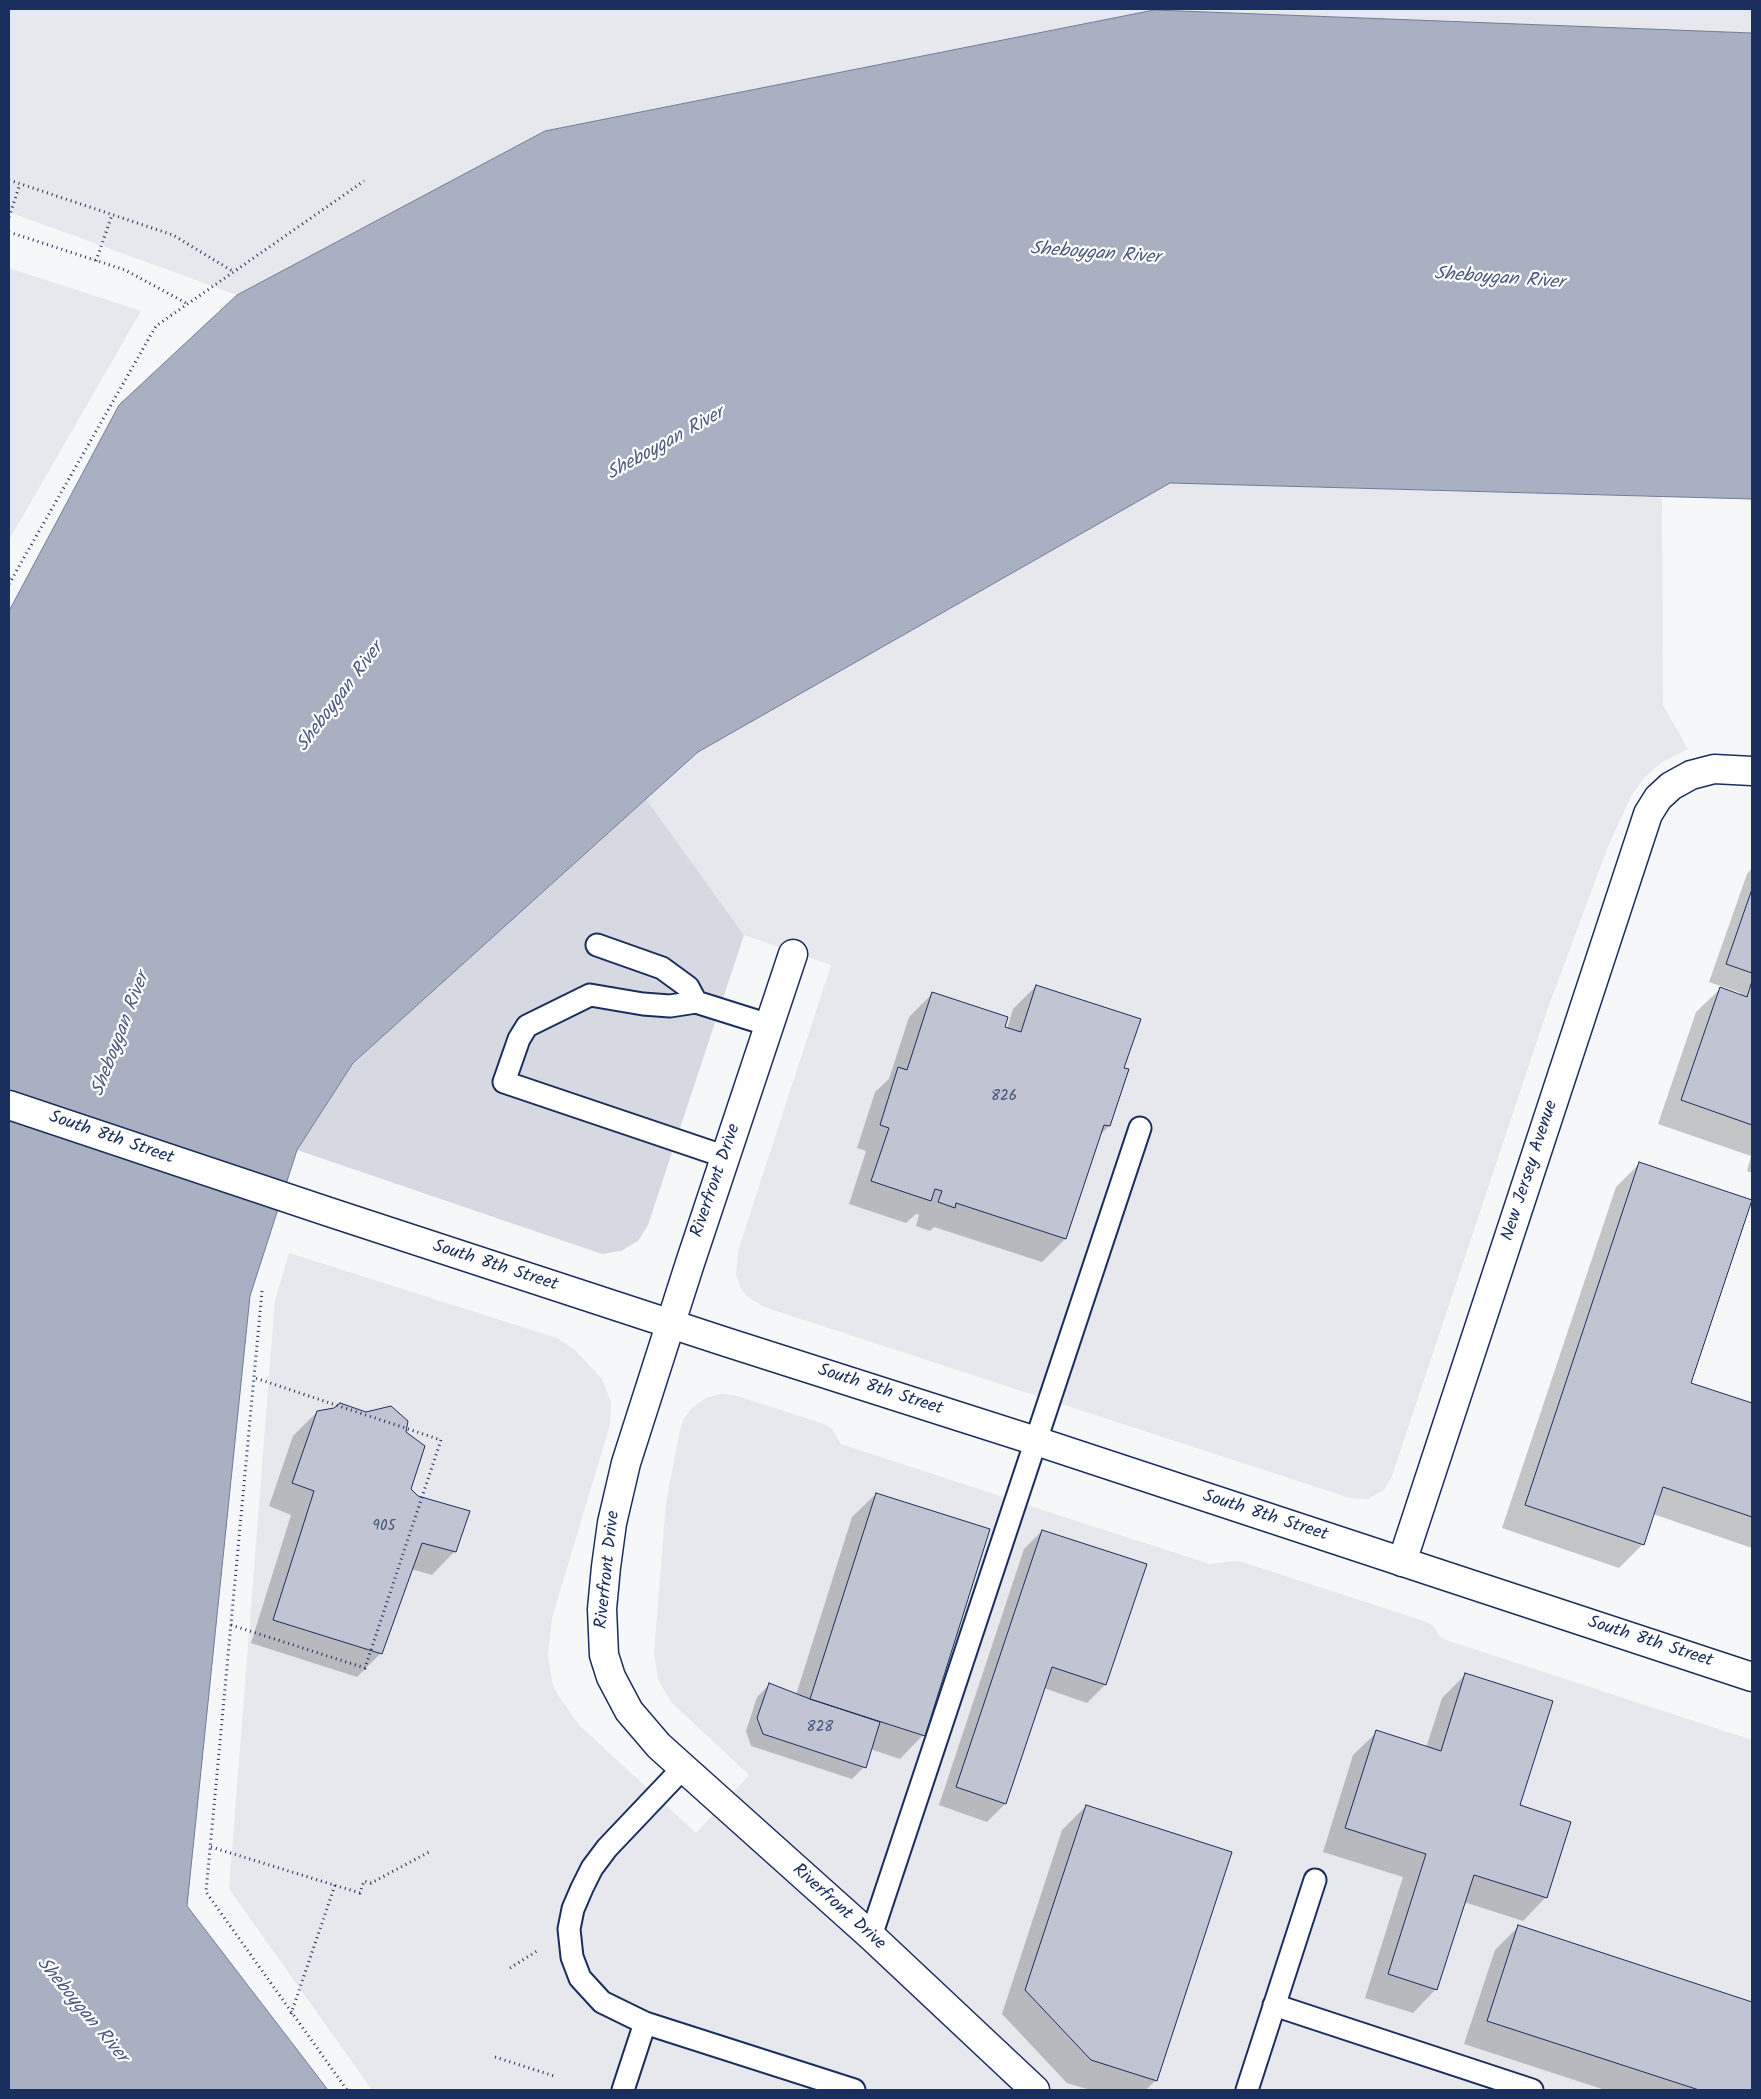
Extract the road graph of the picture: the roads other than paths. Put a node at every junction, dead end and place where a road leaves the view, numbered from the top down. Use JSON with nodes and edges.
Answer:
{"nodes":[{"id":1,"x":1752,"y":771,"type":"edge"},
{"id":2,"x":597,"y":945,"type":"dead end"},
{"id":3,"x":793,"y":954,"type":"dead end"},
{"id":4,"x":696,"y":1002,"type":"junction"},
{"id":5,"x":769,"y":1025,"type":"junction"},
{"id":6,"x":9,"y":1105,"type":"edge"},
{"id":7,"x":1140,"y":1128,"type":"dead end"},
{"id":8,"x":726,"y":1157,"type":"junction"},
{"id":9,"x":670,"y":1324,"type":"junction"},
{"id":10,"x":1036,"y":1440,"type":"junction"},
{"id":11,"x":1402,"y":1562,"type":"junction"},
{"id":12,"x":1752,"y":1677,"type":"edge"},
{"id":13,"x":682,"y":1769,"type":"junction"},
{"id":14,"x":1315,"y":1880,"type":"dead end"},
{"id":15,"x":871,"y":1936,"type":"junction"},
{"id":16,"x":1274,"y":2005,"type":"junction"},
{"id":17,"x":645,"y":2023,"type":"junction"},
{"id":18,"x":623,"y":2090,"type":"edge"},
{"id":19,"x":854,"y":2090,"type":"edge"},
{"id":20,"x":1035,"y":2090,"type":"edge"},
{"id":21,"x":1247,"y":2090,"type":"edge"},
{"id":22,"x":1532,"y":2090,"type":"edge"}],
"edges":[{"from":1,"to":11,"type":"street","name":"New Jersey Avenue"},
{"from":2,"to":4,"type":"lane"},
{"from":3,"to":5,"type":"street","name":"Riverfront Drive"},
{"from":4,"to":5,"type":"lane"},
{"from":4,"to":8,"type":"lane"},
{"from":5,"to":8,"type":"street","name":"Riverfront Drive"},
{"from":6,"to":9,"type":"street","name":"South 8th Street"},
{"from":7,"to":10,"type":"lane"},
{"from":8,"to":9,"type":"street","name":"Riverfront Drive"},
{"from":9,"to":10,"type":"street","name":"South 8th Street"},
{"from":9,"to":13,"type":"street","name":"Riverfront Drive"},
{"from":10,"to":11,"type":"street","name":"South 8th Street"},
{"from":10,"to":15,"type":"lane"},
{"from":11,"to":12,"type":"street","name":"South 8th Street"},
{"from":13,"to":15,"type":"street","name":"Riverfront Drive"},
{"from":13,"to":17,"type":"lane"},
{"from":14,"to":16,"type":"lane"},
{"from":15,"to":20,"type":"street","name":"Riverfront Drive"},
{"from":16,"to":21,"type":"lane"},
{"from":16,"to":22,"type":"lane"},
{"from":17,"to":18,"type":"lane"},
{"from":17,"to":19,"type":"lane"}]}
